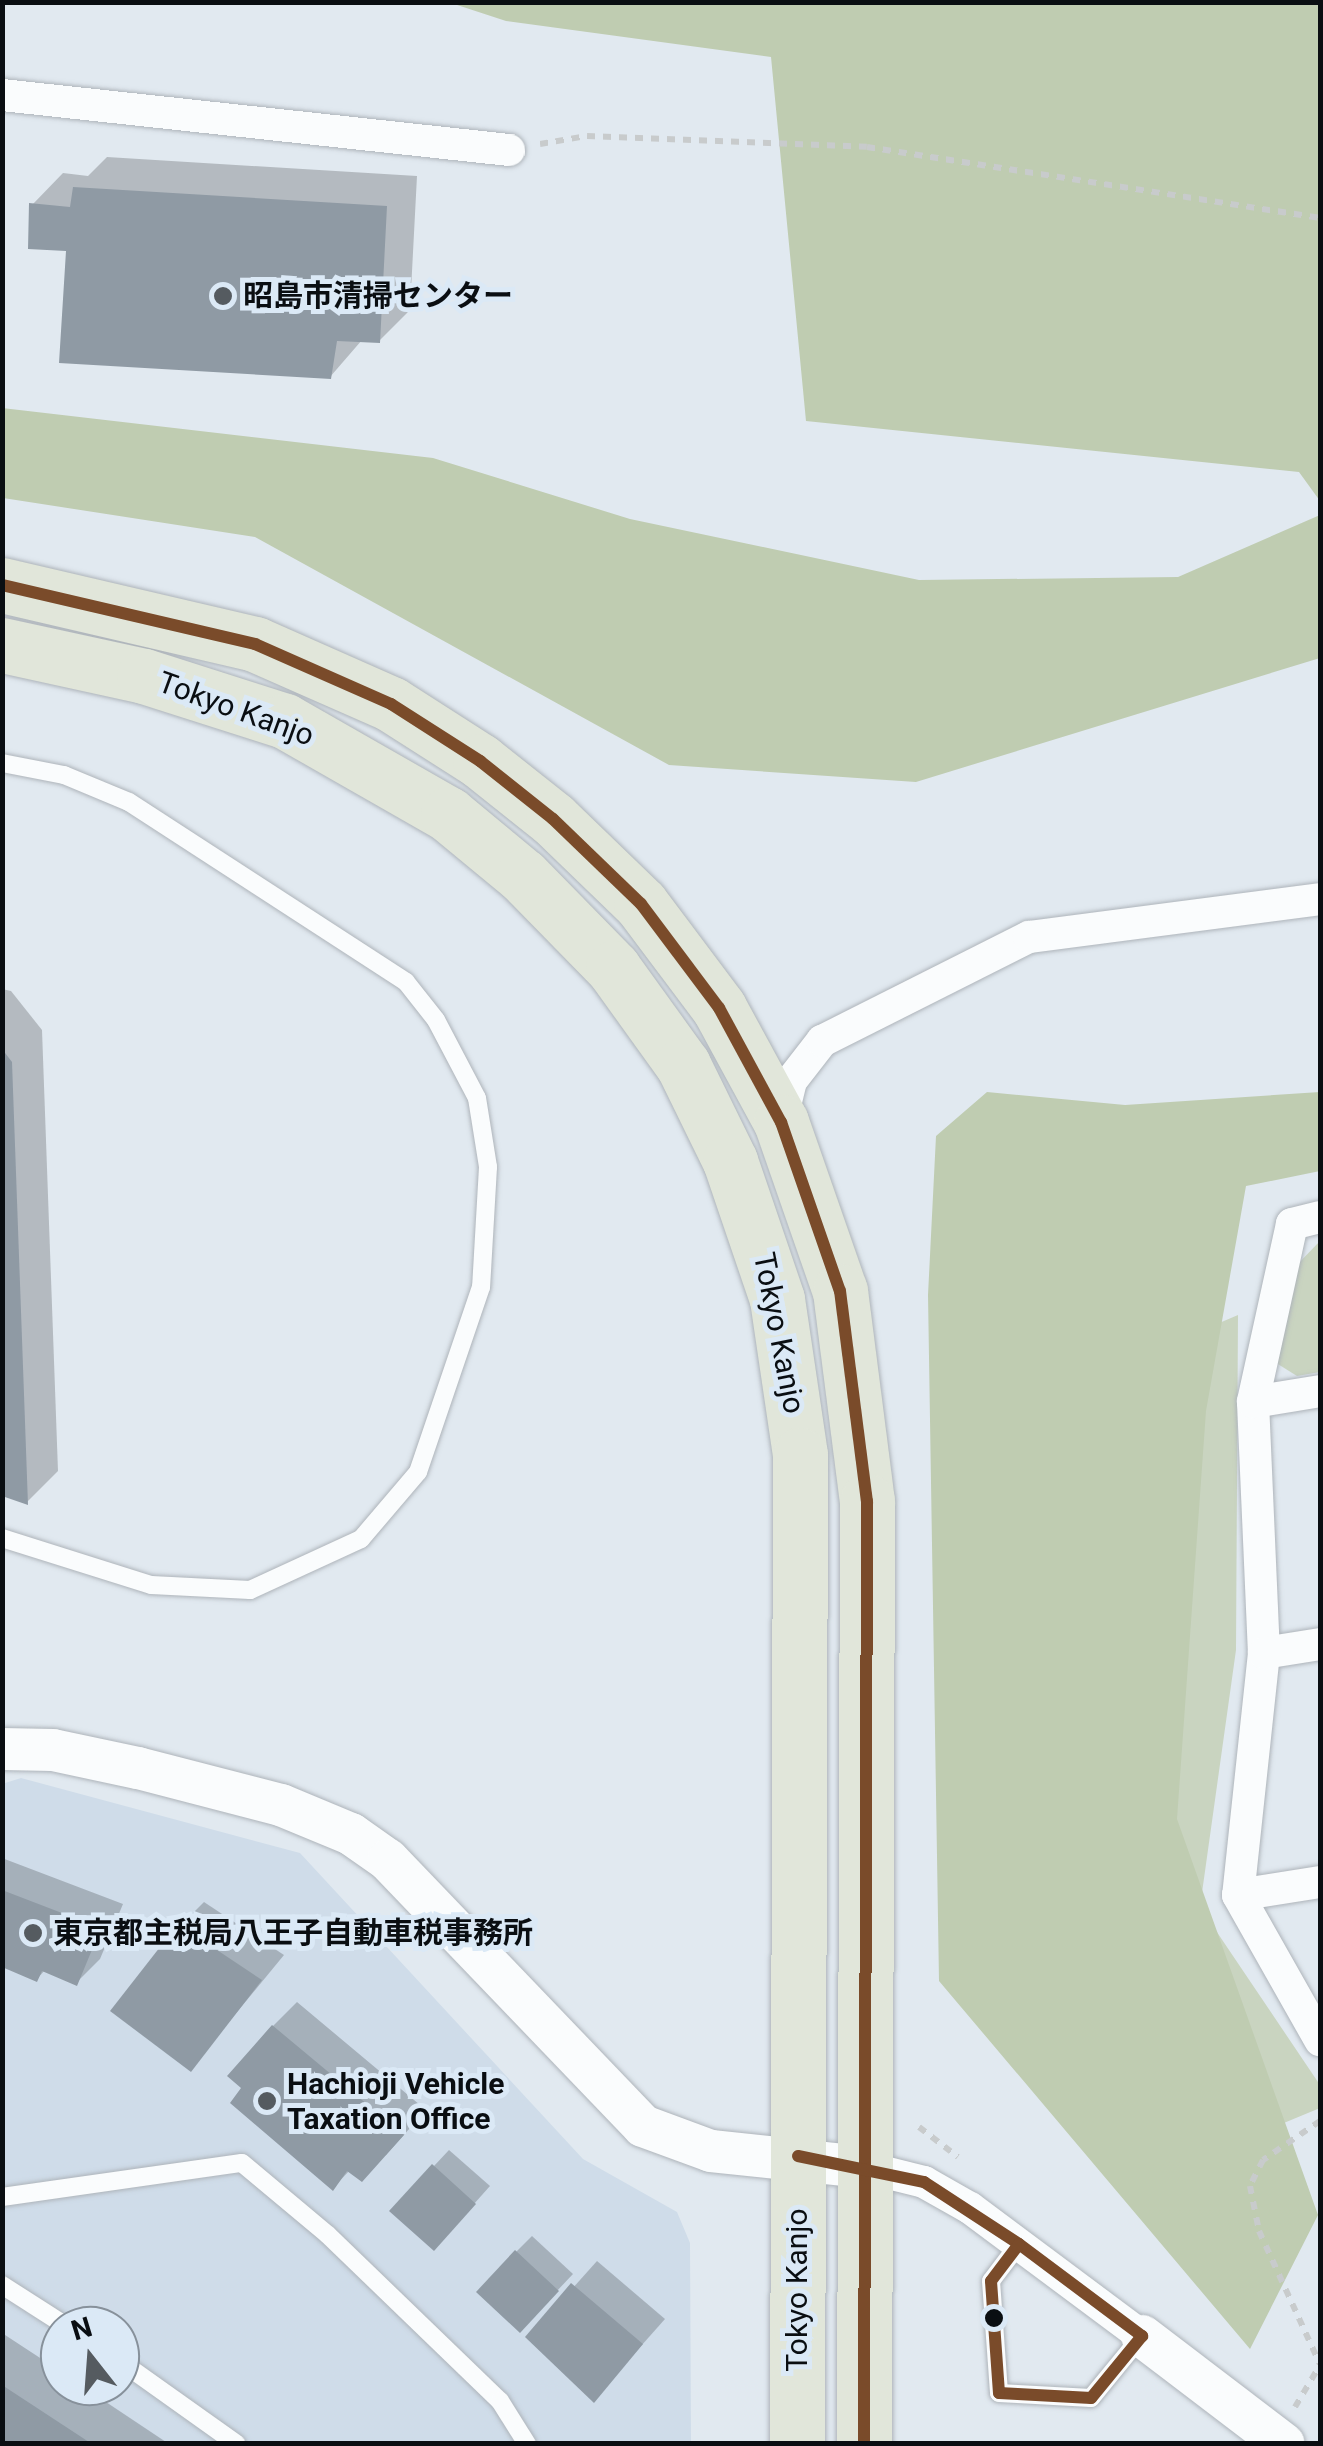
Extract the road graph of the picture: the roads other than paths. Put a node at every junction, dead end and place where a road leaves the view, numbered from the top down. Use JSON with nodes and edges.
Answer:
{"nodes":[{"id":1,"x":2,"y":95,"type":"edge"},
{"id":2,"x":510,"y":150,"type":"road end"},
{"id":3,"x":2,"y":585,"type":"edge"},
{"id":4,"x":2,"y":645,"type":"edge"},
{"id":5,"x":2,"y":763,"type":"edge"},
{"id":6,"x":1320,"y":899,"type":"edge"},
{"id":7,"x":781,"y":1122,"type":"junction"},
{"id":8,"x":1320,"y":1217,"type":"edge"},
{"id":9,"x":1320,"y":1391,"type":"edge"},
{"id":10,"x":1253,"y":1402,"type":"junction"},
{"id":11,"x":2,"y":1538,"type":"edge"},
{"id":12,"x":1320,"y":1644,"type":"edge"},
{"id":13,"x":1264,"y":1653,"type":"junction"},
{"id":14,"x":2,"y":1748,"type":"edge"},
{"id":15,"x":1320,"y":1882,"type":"edge"},
{"id":16,"x":1238,"y":1895,"type":"junction"},
{"id":17,"x":1320,"y":2040,"type":"edge"},
{"id":18,"x":798,"y":2156,"type":"junction"},
{"id":19,"x":864,"y":2167,"type":"junction"},
{"id":20,"x":2,"y":2198,"type":"edge"},
{"id":21,"x":1019,"y":2244,"type":"junction"},
{"id":22,"x":2,"y":2285,"type":"edge"},
{"id":23,"x":40,"y":2309,"type":"edge"},
{"id":24,"x":1142,"y":2336,"type":"junction"},
{"id":25,"x":140,"y":2375,"type":"edge"},
{"id":26,"x":1288,"y":2428,"type":"edge"},
{"id":27,"x":237,"y":2444,"type":"edge"},
{"id":28,"x":527,"y":2444,"type":"edge"},
{"id":29,"x":797,"y":2444,"type":"edge"},
{"id":30,"x":864,"y":2444,"type":"edge"}],
"edges":[{"from":1,"to":2,"type":"street"},
{"from":3,"to":7,"type":"highway","name":"Tokyo Kanjo"},
{"from":4,"to":18,"type":"highway","name":"Tokyo Kanjo"},
{"from":5,"to":11,"type":"lane"},
{"from":6,"to":7,"type":"street"},
{"from":7,"to":19,"type":"highway","name":"Tokyo Kanjo"},
{"from":8,"to":10,"type":"street"},
{"from":9,"to":10,"type":"street"},
{"from":10,"to":13,"type":"street"},
{"from":12,"to":13,"type":"street"},
{"from":13,"to":16,"type":"street"},
{"from":14,"to":18,"type":"street"},
{"from":15,"to":16,"type":"street"},
{"from":16,"to":17,"type":"street"},
{"from":18,"to":19,"type":"street"},
{"from":18,"to":29,"type":"highway","name":"Tokyo Kanjo"},
{"from":19,"to":21,"type":"street"},
{"from":19,"to":30,"type":"highway","name":"Tokyo Kanjo"},
{"from":20,"to":28,"type":"lane"},
{"from":21,"to":24,"type":"street"},
{"from":21,"to":24,"type":"lane"},
{"from":22,"to":23,"type":"lane"},
{"from":24,"to":26,"type":"street"},
{"from":25,"to":27,"type":"lane"}]}
